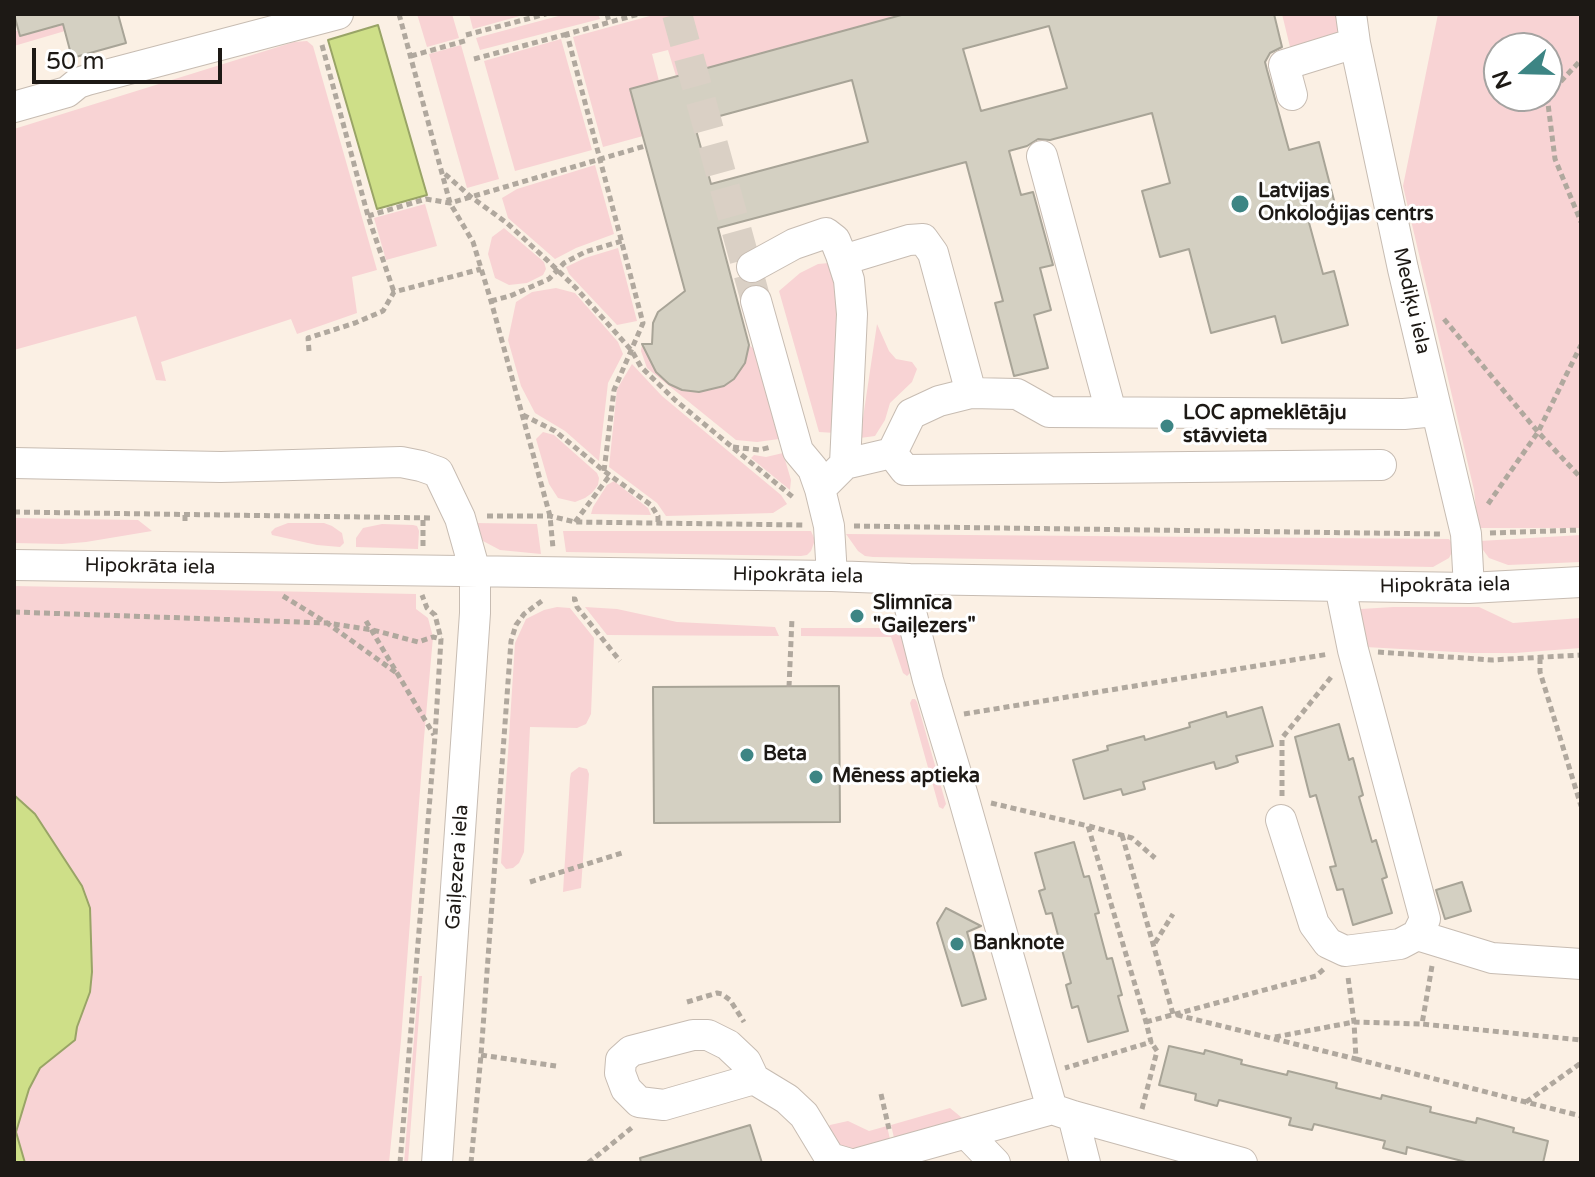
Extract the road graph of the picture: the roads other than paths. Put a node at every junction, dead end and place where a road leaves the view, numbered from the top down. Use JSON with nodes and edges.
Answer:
{"nodes":[{"id":1,"x":327,"y":17,"type":"edge"},
{"id":2,"x":1353,"y":29,"type":"edge"},
{"id":3,"x":1292,"y":95,"type":"dead end"},
{"id":4,"x":14,"y":107,"type":"edge"},
{"id":5,"x":1042,"y":156,"type":"dead end"},
{"id":6,"x":843,"y":260,"type":"junction"},
{"id":7,"x":752,"y":267,"type":"dead end"},
{"id":8,"x":764,"y":298,"type":"tunnel mouth"},
{"id":9,"x":971,"y":393,"type":"junction"},
{"id":10,"x":1436,"y":411,"type":"junction"},
{"id":11,"x":1111,"y":412,"type":"junction"},
{"id":12,"x":1312,"y":413,"type":"junction"},
{"id":13,"x":892,"y":453,"type":"junction"},
{"id":14,"x":14,"y":463,"type":"edge"},
{"id":15,"x":845,"y":464,"type":"junction"},
{"id":16,"x":1381,"y":465,"type":"dead end"},
{"id":17,"x":1314,"y":466,"type":"junction"},
{"id":18,"x":816,"y":479,"type":"junction"},
{"id":19,"x":14,"y":565,"type":"edge"},
{"id":20,"x":475,"y":571,"type":"junction"},
{"id":21,"x":832,"y":576,"type":"junction"},
{"id":22,"x":910,"y":579,"type":"junction"},
{"id":23,"x":1581,"y":582,"type":"edge"},
{"id":24,"x":1340,"y":586,"type":"junction"},
{"id":25,"x":1469,"y":588,"type":"junction"},
{"id":26,"x":1281,"y":820,"type":"road end"},
{"id":27,"x":1417,"y":935,"type":"junction"},
{"id":28,"x":1581,"y":964,"type":"edge"},
{"id":29,"x":754,"y":1079,"type":"dead end"},
{"id":30,"x":1062,"y":1112,"type":"junction"},
{"id":31,"x":966,"y":1133,"type":"junction"},
{"id":32,"x":437,"y":1163,"type":"edge"},
{"id":33,"x":847,"y":1163,"type":"edge"},
{"id":34,"x":859,"y":1163,"type":"edge"},
{"id":35,"x":995,"y":1163,"type":"edge"},
{"id":36,"x":1085,"y":1163,"type":"edge"},
{"id":37,"x":1242,"y":1163,"type":"edge"}],
"edges":[{"from":1,"to":4,"type":"street"},
{"from":2,"to":3,"type":"street"},
{"from":2,"to":10,"type":"street","name":"Mediķu iela"},
{"from":5,"to":11,"type":"street"},
{"from":6,"to":7,"type":"street"},
{"from":6,"to":9,"type":"street"},
{"from":6,"to":15,"type":"street"},
{"from":8,"to":18,"type":"street"},
{"from":9,"to":11,"type":"street"},
{"from":9,"to":13,"type":"street"},
{"from":10,"to":12,"type":"street"},
{"from":10,"to":25,"type":"street","name":"Mediķu iela"},
{"from":11,"to":12,"type":"street"},
{"from":12,"to":17,"type":"street"},
{"from":13,"to":15,"type":"street"},
{"from":13,"to":17,"type":"street"},
{"from":14,"to":20,"type":"street","name":"Gaiļezera iela"},
{"from":15,"to":18,"type":"street"},
{"from":16,"to":17,"type":"street"},
{"from":18,"to":21,"type":"street"},
{"from":19,"to":20,"type":"street","name":"Hipokrāta iela"},
{"from":20,"to":21,"type":"street","name":"Hipokrāta iela"},
{"from":20,"to":32,"type":"street","name":"Gaiļezera iela"},
{"from":21,"to":22,"type":"street","name":"Hipokrāta iela"},
{"from":22,"to":24,"type":"street","name":"Hipokrāta iela"},
{"from":22,"to":30,"type":"street"},
{"from":23,"to":25,"type":"street","name":"Hipokrāta iela"},
{"from":24,"to":25,"type":"street","name":"Hipokrāta iela"},
{"from":24,"to":27,"type":"street"},
{"from":26,"to":27,"type":"street"},
{"from":27,"to":28,"type":"street"},
{"from":29,"to":33,"type":"street"},
{"from":30,"to":31,"type":"street"},
{"from":30,"to":36,"type":"street"},
{"from":30,"to":37,"type":"street"},
{"from":31,"to":34,"type":"street"},
{"from":31,"to":35,"type":"street"}]}
